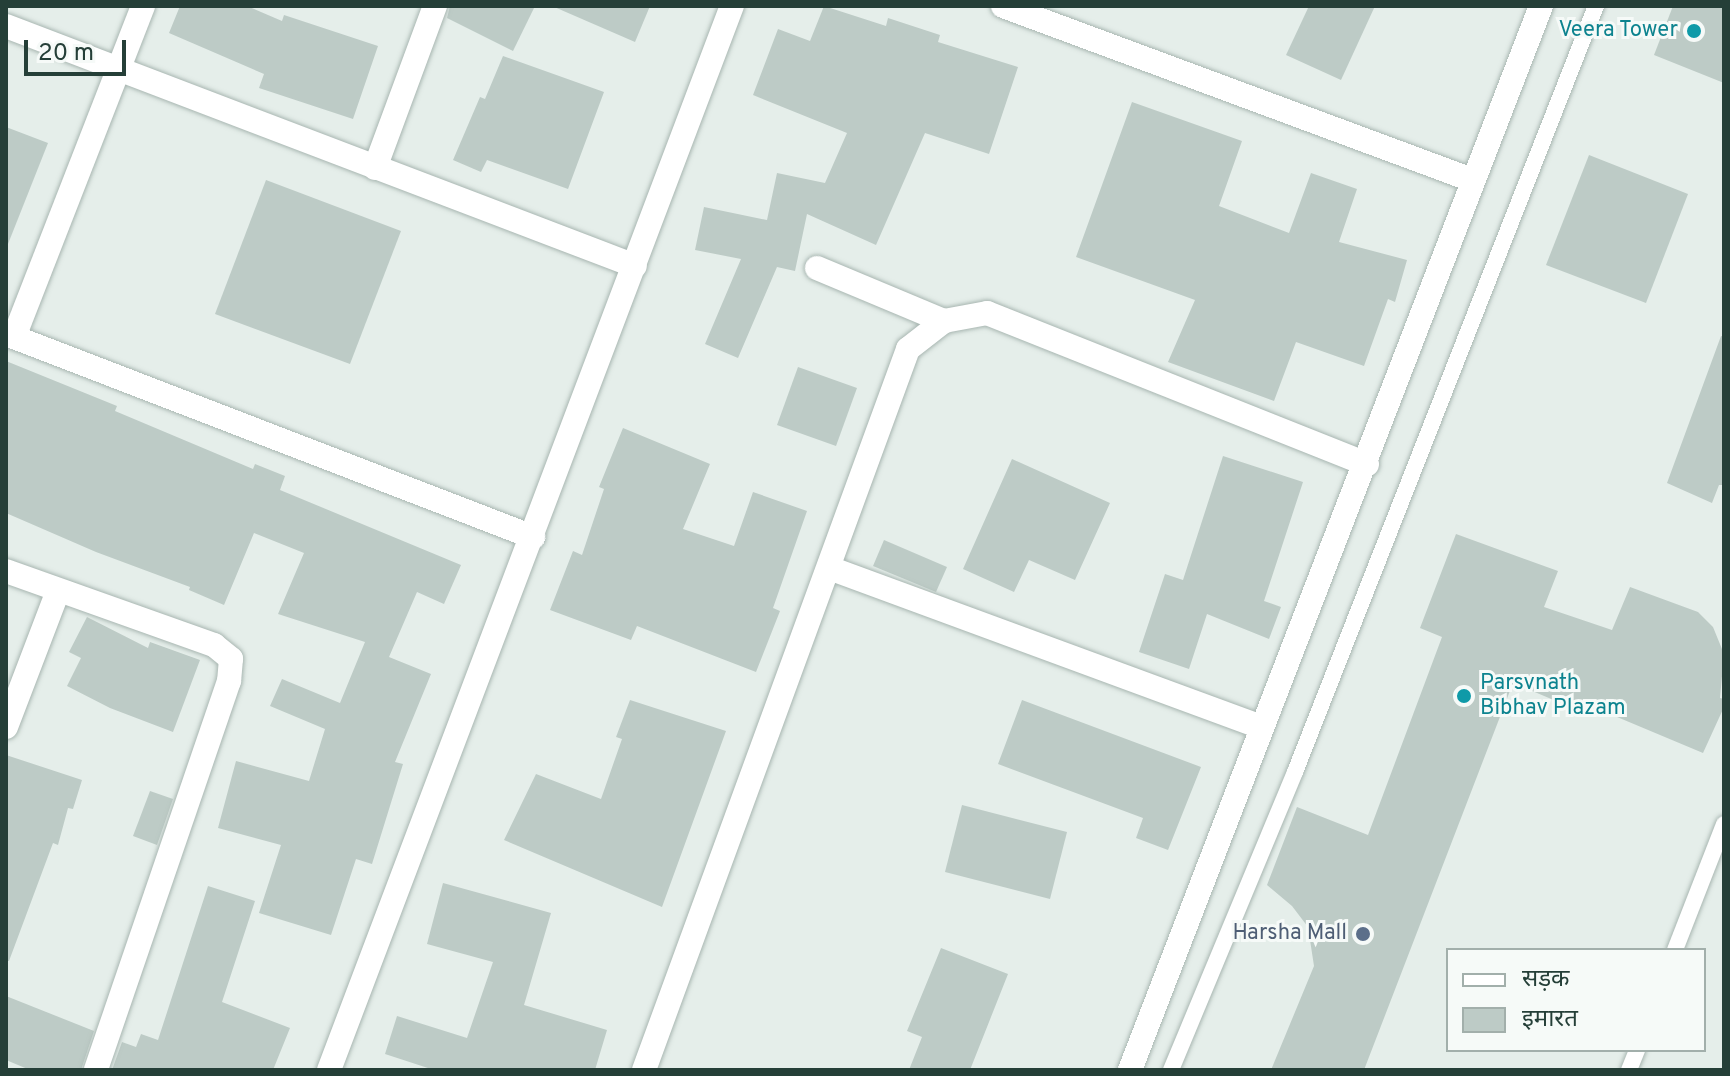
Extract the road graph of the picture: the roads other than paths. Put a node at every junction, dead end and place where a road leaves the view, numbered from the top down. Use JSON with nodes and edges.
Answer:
{"nodes":[{"id":1,"x":143,"y":6,"type":"edge"},
{"id":2,"x":435,"y":6,"type":"edge"},
{"id":3,"x":732,"y":6,"type":"edge"},
{"id":4,"x":1003,"y":6,"type":"edge"},
{"id":5,"x":1541,"y":6,"type":"edge"},
{"id":6,"x":1596,"y":6,"type":"edge"},
{"id":7,"x":6,"y":26,"type":"edge"},
{"id":8,"x":118,"y":70,"type":"junction"},
{"id":9,"x":375,"y":168,"type":"junction"},
{"id":10,"x":1472,"y":180,"type":"junction"},
{"id":11,"x":635,"y":266,"type":"junction"},
{"id":12,"x":817,"y":268,"type":"dead end"},
{"id":13,"x":944,"y":321,"type":"junction"},
{"id":14,"x":10,"y":336,"type":"edge"},
{"id":15,"x":1367,"y":464,"type":"junction"},
{"id":16,"x":533,"y":537,"type":"junction"},
{"id":17,"x":829,"y":568,"type":"junction"},
{"id":18,"x":6,"y":571,"type":"edge"},
{"id":19,"x":58,"y":591,"type":"junction"},
{"id":20,"x":6,"y":727,"type":"edge"},
{"id":21,"x":1260,"y":727,"type":"junction"},
{"id":22,"x":1724,"y":824,"type":"edge"},
{"id":23,"x":1676,"y":948,"type":"edge"},
{"id":24,"x":96,"y":1070,"type":"edge"},
{"id":25,"x":329,"y":1070,"type":"edge"},
{"id":26,"x":644,"y":1070,"type":"edge"},
{"id":27,"x":1130,"y":1070,"type":"edge"},
{"id":28,"x":1171,"y":1070,"type":"edge"}],
"edges":[{"from":1,"to":8,"type":"street"},
{"from":2,"to":9,"type":"street"},
{"from":3,"to":11,"type":"street"},
{"from":4,"to":10,"type":"street"},
{"from":5,"to":10,"type":"street"},
{"from":6,"to":28,"type":"lane"},
{"from":7,"to":8,"type":"street"},
{"from":8,"to":9,"type":"street"},
{"from":8,"to":14,"type":"street"},
{"from":9,"to":11,"type":"street"},
{"from":10,"to":15,"type":"street"},
{"from":11,"to":16,"type":"street"},
{"from":12,"to":13,"type":"street"},
{"from":13,"to":15,"type":"street"},
{"from":13,"to":17,"type":"street"},
{"from":14,"to":16,"type":"street"},
{"from":15,"to":21,"type":"street"},
{"from":16,"to":25,"type":"street"},
{"from":17,"to":21,"type":"street"},
{"from":17,"to":26,"type":"street"},
{"from":18,"to":19,"type":"street"},
{"from":19,"to":20,"type":"street"},
{"from":19,"to":24,"type":"street"},
{"from":21,"to":27,"type":"street"},
{"from":22,"to":23,"type":"lane"}]}
